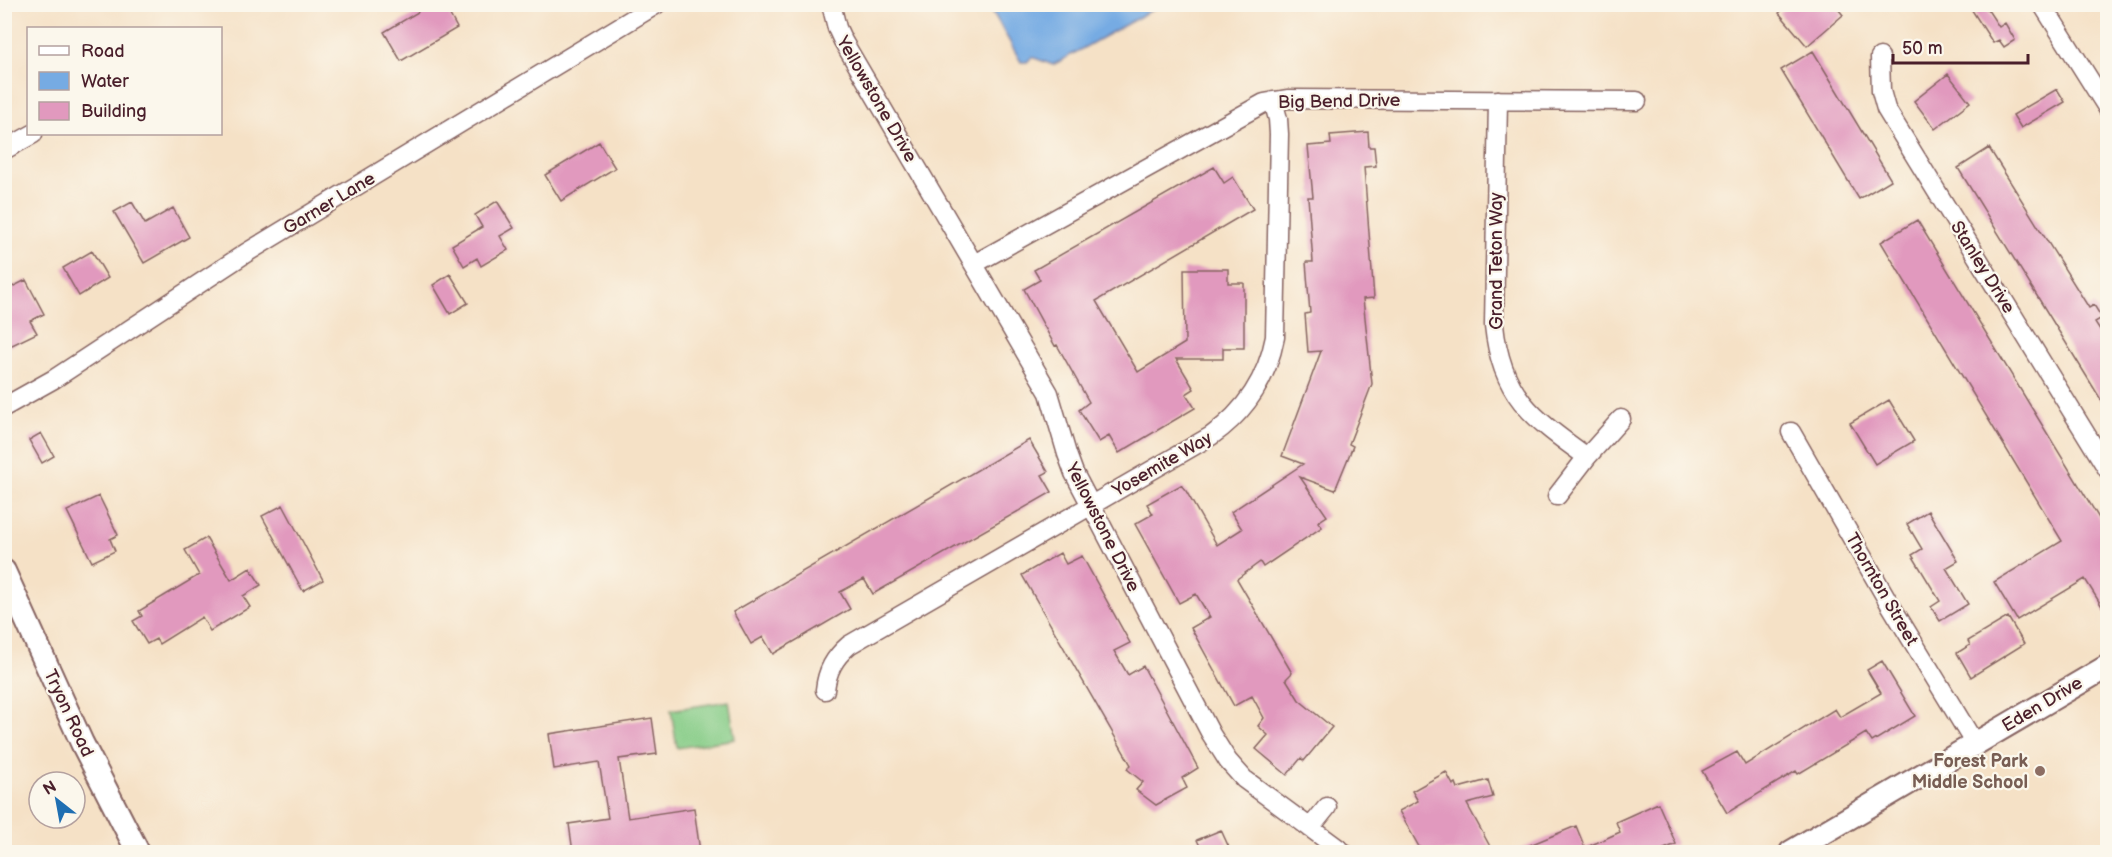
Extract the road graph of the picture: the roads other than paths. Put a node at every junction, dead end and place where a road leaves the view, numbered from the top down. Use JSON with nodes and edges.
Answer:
{"nodes":[{"id":1,"x":657,"y":4,"type":"edge"},
{"id":2,"x":831,"y":4,"type":"edge"},
{"id":3,"x":2042,"y":4,"type":"edge"},
{"id":4,"x":1880,"y":57,"type":"dead end"},
{"id":5,"x":1498,"y":100,"type":"junction"},
{"id":6,"x":1637,"y":100,"type":"dead end"},
{"id":7,"x":1273,"y":101,"type":"junction"},
{"id":8,"x":2108,"y":109,"type":"edge"},
{"id":9,"x":31,"y":135,"type":"edge"},
{"id":10,"x":4,"y":150,"type":"edge"},
{"id":11,"x":974,"y":264,"type":"junction"},
{"id":12,"x":4,"y":406,"type":"edge"},
{"id":13,"x":1621,"y":419,"type":"dead end"},
{"id":14,"x":1791,"y":432,"type":"dead end"},
{"id":15,"x":1587,"y":458,"type":"junction"},
{"id":16,"x":2108,"y":470,"type":"edge"},
{"id":17,"x":1557,"y":496,"type":"dead end"},
{"id":18,"x":1090,"y":504,"type":"junction"},
{"id":19,"x":4,"y":571,"type":"edge"},
{"id":20,"x":2108,"y":666,"type":"edge"},
{"id":21,"x":825,"y":690,"type":"dead end"},
{"id":22,"x":1975,"y":744,"type":"junction"},
{"id":23,"x":1327,"y":807,"type":"dead end"},
{"id":24,"x":1310,"y":828,"type":"junction"},
{"id":25,"x":138,"y":852,"type":"edge"},
{"id":26,"x":1343,"y":852,"type":"edge"},
{"id":27,"x":1791,"y":852,"type":"edge"}],
"edges":[{"from":1,"to":12,"type":"street","name":"Garner Lane"},
{"from":2,"to":11,"type":"street","name":"Yellowstone Drive"},
{"from":3,"to":8,"type":"street"},
{"from":4,"to":16,"type":"street","name":"Stanley Drive"},
{"from":5,"to":6,"type":"street","name":"Big Bend Drive"},
{"from":5,"to":7,"type":"street","name":"Big Bend Drive"},
{"from":5,"to":15,"type":"street","name":"Grand Teton Way"},
{"from":7,"to":11,"type":"street","name":"Big Bend Drive"},
{"from":7,"to":18,"type":"street","name":"Yosemite Way"},
{"from":9,"to":10,"type":"street"},
{"from":11,"to":18,"type":"street","name":"Yellowstone Drive"},
{"from":13,"to":15,"type":"street"},
{"from":14,"to":22,"type":"street","name":"Thornton Street"},
{"from":15,"to":17,"type":"street"},
{"from":18,"to":21,"type":"street","name":"Yosemite Way"},
{"from":18,"to":24,"type":"street","name":"Yellowstone Drive"},
{"from":19,"to":25,"type":"street","name":"Tryon Road"},
{"from":20,"to":22,"type":"street","name":"Eden Drive"},
{"from":22,"to":27,"type":"street","name":"Eden Drive"},
{"from":23,"to":24,"type":"street"},
{"from":24,"to":26,"type":"street","name":"Yellowstone Drive"}]}
